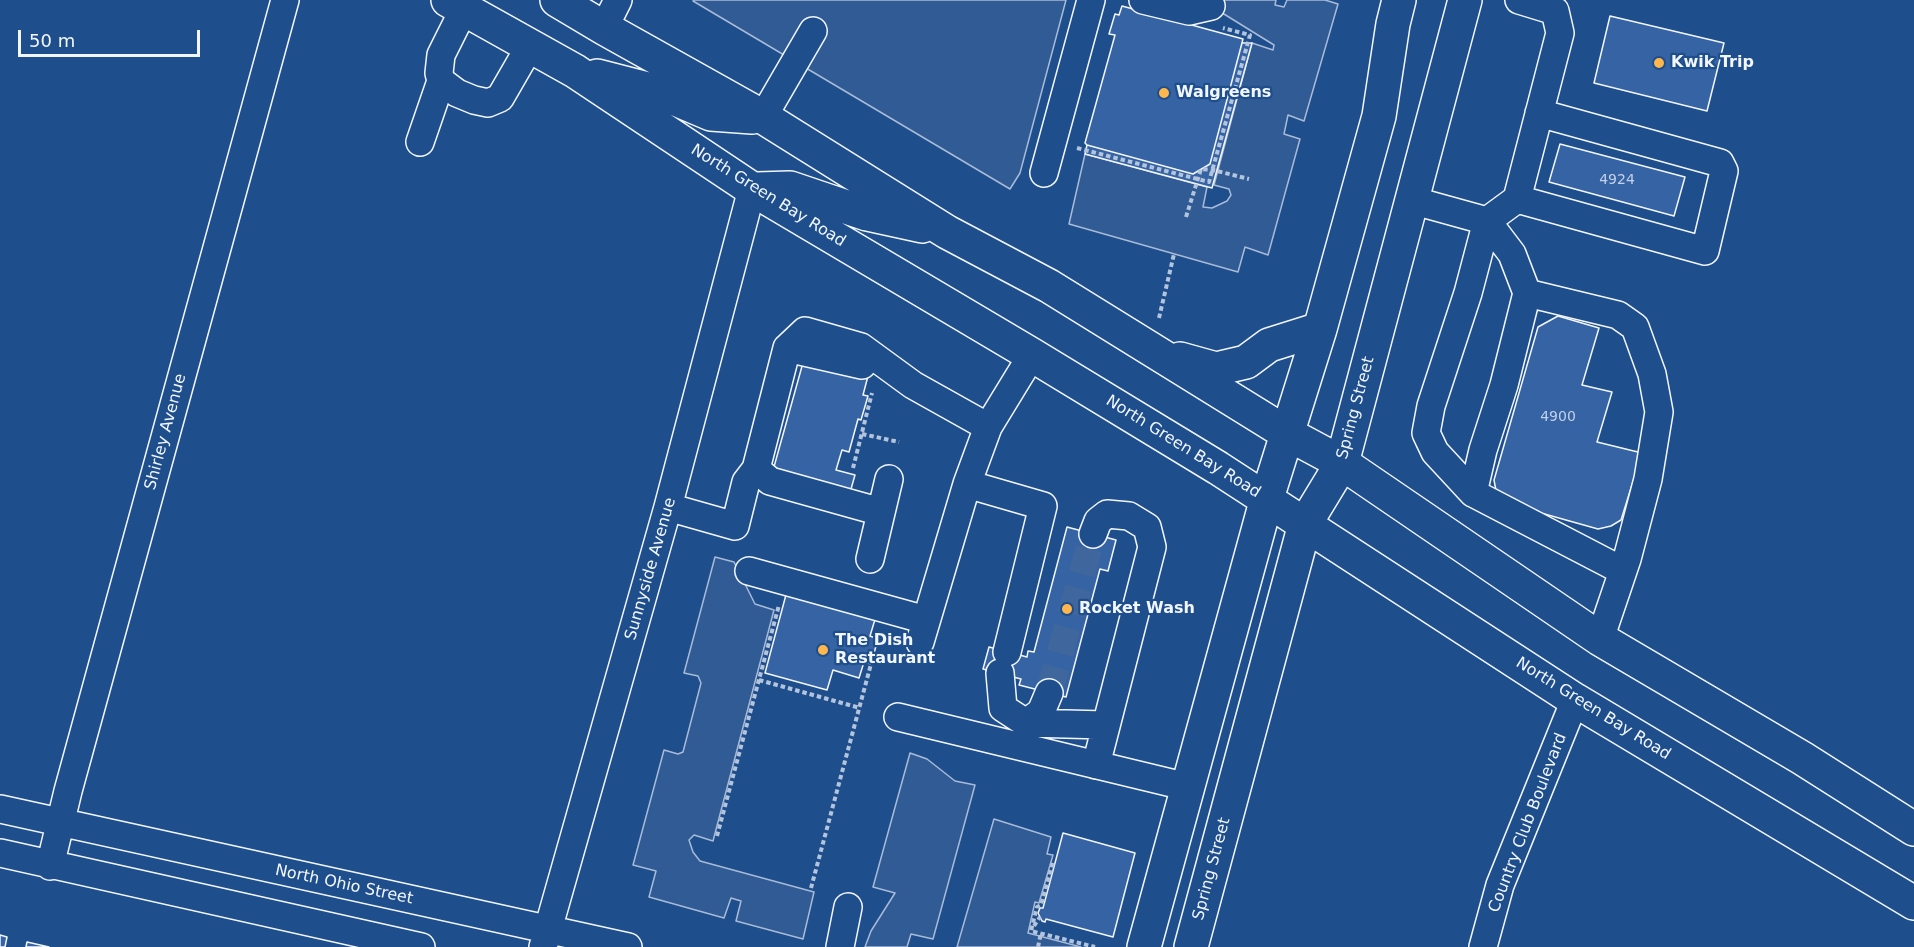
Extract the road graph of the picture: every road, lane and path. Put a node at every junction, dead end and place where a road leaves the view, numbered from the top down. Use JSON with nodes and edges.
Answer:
{"nodes":[{"id":1,"x":285,"y":0,"type":"edge"},
{"id":2,"x":557,"y":0,"type":"edge"},
{"id":3,"x":1091,"y":0,"type":"edge"},
{"id":4,"x":1143,"y":0,"type":"edge"},
{"id":5,"x":1399,"y":0,"type":"edge"},
{"id":6,"x":1465,"y":0,"type":"edge"},
{"id":7,"x":1519,"y":0,"type":"edge"},
{"id":8,"x":456,"y":5,"type":"edge"},
{"id":9,"x":1212,"y":11,"type":"edge"},
{"id":10,"x":611,"y":14,"type":"edge"},
{"id":11,"x":813,"y":31,"type":"dead end"},
{"id":12,"x":530,"y":46,"type":"junction"},
{"id":13,"x":575,"y":71,"type":"junction"},
{"id":14,"x":441,"y":81,"type":"junction"},
{"id":15,"x":1539,"y":113,"type":"junction"},
{"id":16,"x":763,"y":117,"type":"junction"},
{"id":17,"x":1053,"y":141,"type":"junction"},
{"id":18,"x":420,"y":142,"type":"dead end"},
{"id":19,"x":1213,"y":170,"type":"junction"},
{"id":20,"x":1044,"y":173,"type":"dead end"},
{"id":21,"x":1249,"y":179,"type":"dead end"},
{"id":22,"x":1197,"y":180,"type":"junction"},
{"id":23,"x":752,"y":189,"type":"junction"},
{"id":24,"x":1517,"y":199,"type":"junction"},
{"id":25,"x":1411,"y":200,"type":"junction"},
{"id":26,"x":1186,"y":217,"type":"dead end"},
{"id":27,"x":1487,"y":221,"type":"junction"},
{"id":28,"x":947,"y":232,"type":"junction"},
{"id":29,"x":1174,"y":254,"type":"dead end"},
{"id":30,"x":1527,"y":293,"type":"junction"},
{"id":31,"x":1159,"y":318,"type":"dead end"},
{"id":32,"x":1320,"y":329,"type":"junction"},
{"id":33,"x":1158,"y":353,"type":"junction"},
{"id":34,"x":1032,"y":355,"type":"junction"},
{"id":35,"x":872,"y":393,"type":"dead end"},
{"id":36,"x":988,"y":427,"type":"junction"},
{"id":37,"x":862,"y":434,"type":"junction"},
{"id":38,"x":1288,"y":434,"type":"junction"},
{"id":39,"x":899,"y":442,"type":"dead end"},
{"id":40,"x":1342,"y":463,"type":"junction"},
{"id":41,"x":853,"y":468,"type":"dead end"},
{"id":42,"x":756,"y":469,"type":"junction"},
{"id":43,"x":889,"y":479,"type":"dead end"},
{"id":44,"x":967,"y":484,"type":"junction"},
{"id":45,"x":1473,"y":493,"type":"junction"},
{"id":46,"x":1267,"y":498,"type":"junction"},
{"id":47,"x":668,"y":507,"type":"junction"},
{"id":48,"x":881,"y":512,"type":"junction"},
{"id":49,"x":1305,"y":524,"type":"junction"},
{"id":50,"x":1092,"y":534,"type":"tunnel mouth"},
{"id":51,"x":870,"y":559,"type":"dead end"},
{"id":52,"x":749,"y":571,"type":"dead end"},
{"id":53,"x":1623,"y":571,"type":"junction"},
{"id":54,"x":780,"y":601,"type":"dead end"},
{"id":55,"x":1600,"y":639,"type":"junction"},
{"id":56,"x":871,"y":664,"type":"dead end"},
{"id":57,"x":759,"y":680,"type":"junction"},
{"id":58,"x":1050,"y":693,"type":"tunnel mouth"},
{"id":59,"x":1575,"y":700,"type":"junction"},
{"id":60,"x":860,"y":708,"type":"junction"},
{"id":61,"x":898,"y":717,"type":"dead end"},
{"id":62,"x":1026,"y":723,"type":"junction"},
{"id":63,"x":1106,"y":725,"type":"junction"},
{"id":64,"x":1096,"y":765,"type":"junction"},
{"id":65,"x":1188,"y":787,"type":"junction"},
{"id":66,"x":0,"y":809,"type":"edge"},
{"id":67,"x":59,"y":823,"type":"junction"},
{"id":68,"x":1914,"y":829,"type":"edge"},
{"id":69,"x":717,"y":836,"type":"dead end"},
{"id":70,"x":0,"y":854,"type":"edge"},
{"id":71,"x":1053,"y":863,"type":"dead end"},
{"id":72,"x":50,"y":866,"type":"junction"},
{"id":73,"x":811,"y":888,"type":"dead end"},
{"id":74,"x":1914,"y":903,"type":"edge"},
{"id":75,"x":848,"y":907,"type":"dead end"},
{"id":76,"x":1040,"y":917,"type":"dead end"},
{"id":77,"x":1031,"y":931,"type":"junction"},
{"id":78,"x":1041,"y":933,"type":"junction"},
{"id":79,"x":545,"y":938,"type":"edge"},
{"id":80,"x":421,"y":947,"type":"edge"},
{"id":81,"x":628,"y":947,"type":"edge"},
{"id":82,"x":840,"y":947,"type":"edge"},
{"id":83,"x":1038,"y":947,"type":"edge"},
{"id":84,"x":1095,"y":947,"type":"edge"},
{"id":85,"x":1144,"y":947,"type":"edge"},
{"id":86,"x":1191,"y":947,"type":"edge"},
{"id":87,"x":1483,"y":947,"type":"edge"}],
"edges":[{"from":1,"to":67,"type":"street","name":"Shirley Avenue"},
{"from":2,"to":10,"type":"main road"},
{"from":3,"to":17,"type":"street"},
{"from":4,"to":9,"type":"street"},
{"from":5,"to":32,"type":"main road"},
{"from":6,"to":25,"type":"main road","name":"Spring Street"},
{"from":7,"to":15,"type":"street"},
{"from":8,"to":12,"type":"main road","name":"North Green Bay Road"},
{"from":8,"to":14,"type":"street"},
{"from":9,"to":19,"type":"path"},
{"from":10,"to":16,"type":"main road"},
{"from":11,"to":16,"type":"street"},
{"from":12,"to":13,"type":"main road","name":"North Green Bay Road"},
{"from":12,"to":14,"type":"street"},
{"from":13,"to":16,"type":"main road"},
{"from":13,"to":23,"type":"main road","name":"North Green Bay Road"},
{"from":14,"to":18,"type":"street"},
{"from":15,"to":24,"type":"street"},
{"from":15,"to":24,"type":"street"},
{"from":16,"to":28,"type":"main road"},
{"from":17,"to":20,"type":"street"},
{"from":17,"to":22,"type":"path"},
{"from":19,"to":21,"type":"path"},
{"from":19,"to":22,"type":"path"},
{"from":19,"to":22,"type":"path"},
{"from":22,"to":26,"type":"path"},
{"from":23,"to":28,"type":"main road"},
{"from":23,"to":34,"type":"main road","name":"North Green Bay Road"},
{"from":23,"to":47,"type":"street","name":"Sunnyside Avenue"},
{"from":24,"to":27,"type":"street"},
{"from":25,"to":27,"type":"street"},
{"from":25,"to":40,"type":"main road","name":"Spring Street"},
{"from":27,"to":30,"type":"street"},
{"from":27,"to":45,"type":"street"},
{"from":28,"to":33,"type":"main road"},
{"from":29,"to":31,"type":"path"},
{"from":30,"to":45,"type":"street"},
{"from":30,"to":53,"type":"street"},
{"from":32,"to":33,"type":"main road"},
{"from":32,"to":38,"type":"main road"},
{"from":33,"to":38,"type":"main road"},
{"from":34,"to":36,"type":"street"},
{"from":34,"to":46,"type":"main road","name":"North Green Bay Road"},
{"from":35,"to":37,"type":"path"},
{"from":36,"to":42,"type":"street"},
{"from":36,"to":44,"type":"street"},
{"from":37,"to":39,"type":"path"},
{"from":37,"to":41,"type":"path"},
{"from":38,"to":40,"type":"main road"},
{"from":38,"to":46,"type":"main road"},
{"from":40,"to":49,"type":"main road","name":"Spring Street"},
{"from":40,"to":55,"type":"main road"},
{"from":42,"to":47,"type":"street"},
{"from":42,"to":48,"type":"street"},
{"from":43,"to":48,"type":"street"},
{"from":44,"to":52,"type":"street"},
{"from":44,"to":62,"type":"street"},
{"from":45,"to":53,"type":"street"},
{"from":46,"to":49,"type":"main road","name":"North Green Bay Road"},
{"from":46,"to":65,"type":"main road"},
{"from":47,"to":79,"type":"street","name":"Sunnyside Avenue"},
{"from":48,"to":51,"type":"street"},
{"from":49,"to":59,"type":"main road","name":"North Green Bay Road"},
{"from":49,"to":86,"type":"main road","name":"Spring Street"},
{"from":50,"to":63,"type":"street"},
{"from":53,"to":55,"type":"street"},
{"from":54,"to":57,"type":"path"},
{"from":55,"to":68,"type":"main road"},
{"from":56,"to":60,"type":"path"},
{"from":57,"to":60,"type":"path"},
{"from":57,"to":69,"type":"path"},
{"from":58,"to":62,"type":"street"},
{"from":59,"to":74,"type":"main road","name":"North Green Bay Road"},
{"from":59,"to":87,"type":"street","name":"Country Club Boulevard"},
{"from":60,"to":73,"type":"path"},
{"from":61,"to":64,"type":"street"},
{"from":62,"to":63,"type":"street"},
{"from":63,"to":64,"type":"street"},
{"from":64,"to":65,"type":"street"},
{"from":65,"to":85,"type":"main road"},
{"from":66,"to":67,"type":"street","name":"North Ohio Street"},
{"from":67,"to":72,"type":"street","name":"Shirley Avenue"},
{"from":67,"to":79,"type":"street","name":"North Ohio Street"},
{"from":70,"to":72,"type":"street"},
{"from":71,"to":77,"type":"path"},
{"from":72,"to":80,"type":"street"},
{"from":75,"to":82,"type":"street"},
{"from":76,"to":77,"type":"path"},
{"from":77,"to":78,"type":"path"},
{"from":78,"to":83,"type":"path"},
{"from":78,"to":84,"type":"path"},
{"from":79,"to":81,"type":"street","name":"North Ohio Street"}]}
